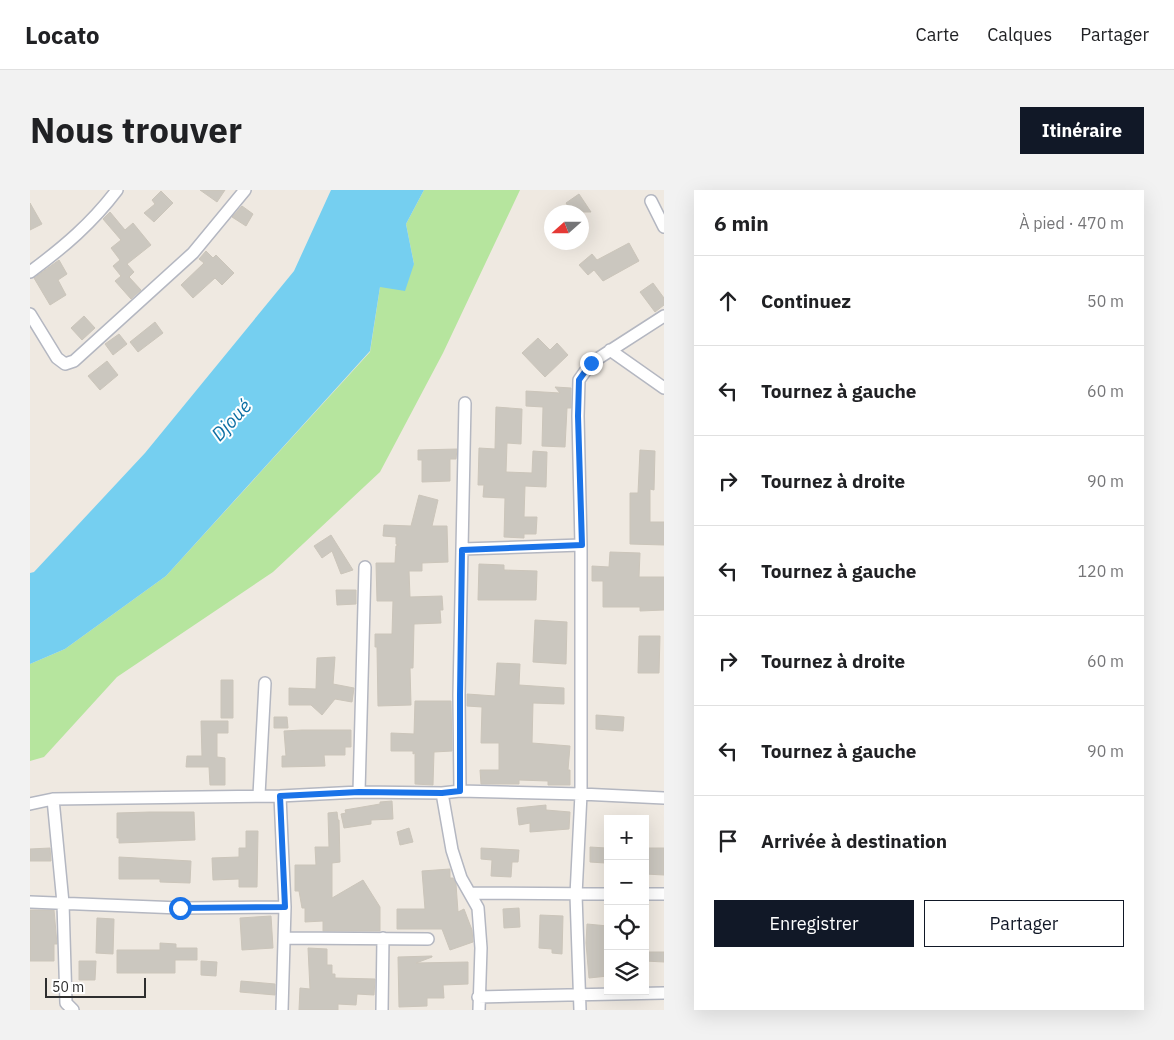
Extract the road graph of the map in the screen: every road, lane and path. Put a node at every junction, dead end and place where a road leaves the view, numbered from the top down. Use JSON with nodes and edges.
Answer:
{"nodes":[{"id":1,"x":117,"y":190,"type":"edge"},
{"id":2,"x":245,"y":190,"type":"edge"},
{"id":3,"x":651,"y":201,"type":"dead end"},
{"id":4,"x":664,"y":226,"type":"edge"},
{"id":5,"x":30,"y":272,"type":"edge"},
{"id":6,"x":30,"y":314,"type":"edge"},
{"id":7,"x":664,"y":316,"type":"edge"},
{"id":8,"x":610,"y":350,"type":"junction"},
{"id":9,"x":664,"y":388,"type":"edge"},
{"id":10,"x":465,"y":403,"type":"dead end"},
{"id":11,"x":582,"y":545,"type":"junction"},
{"id":12,"x":462,"y":550,"type":"junction"},
{"id":13,"x":365,"y":568,"type":"dead end"},
{"id":14,"x":265,"y":683,"type":"dead end"},
{"id":15,"x":460,"y":791,"type":"junction"},
{"id":16,"x":359,"y":792,"type":"junction"},
{"id":17,"x":442,"y":793,"type":"junction"},
{"id":18,"x":582,"y":794,"type":"junction"},
{"id":19,"x":259,"y":795,"type":"junction"},
{"id":20,"x":280,"y":796,"type":"junction"},
{"id":21,"x":664,"y":798,"type":"edge"},
{"id":22,"x":53,"y":799,"type":"junction"},
{"id":23,"x":30,"y":804,"type":"edge"},
{"id":24,"x":470,"y":894,"type":"junction"},
{"id":25,"x":604,"y":894,"type":"edge"},
{"id":26,"x":649,"y":894,"type":"edge"},
{"id":27,"x":664,"y":894,"type":"edge"},
{"id":28,"x":576,"y":895,"type":"junction"},
{"id":29,"x":30,"y":902,"type":"edge"},
{"id":30,"x":63,"y":903,"type":"junction"},
{"id":31,"x":285,"y":907,"type":"junction"},
{"id":32,"x":284,"y":938,"type":"junction"},
{"id":33,"x":383,"y":938,"type":"junction"},
{"id":34,"x":428,"y":939,"type":"dead end"},
{"id":35,"x":664,"y":992,"type":"edge"},
{"id":36,"x":578,"y":996,"type":"junction"},
{"id":37,"x":478,"y":997,"type":"junction"},
{"id":38,"x":66,"y":1008,"type":"edge"},
{"id":39,"x":282,"y":1010,"type":"edge"},
{"id":40,"x":382,"y":1010,"type":"edge"},
{"id":41,"x":478,"y":1010,"type":"edge"},
{"id":42,"x":580,"y":1010,"type":"edge"}],
"edges":[{"from":1,"to":5,"type":"street"},
{"from":2,"to":6,"type":"street"},
{"from":3,"to":4,"type":"street"},
{"from":7,"to":8,"type":"street"},
{"from":8,"to":9,"type":"street"},
{"from":8,"to":11,"type":"street"},
{"from":10,"to":12,"type":"street"},
{"from":11,"to":12,"type":"street"},
{"from":11,"to":18,"type":"street"},
{"from":12,"to":15,"type":"street"},
{"from":13,"to":16,"type":"street"},
{"from":14,"to":19,"type":"street"},
{"from":15,"to":17,"type":"street"},
{"from":15,"to":18,"type":"street"},
{"from":16,"to":17,"type":"street"},
{"from":16,"to":20,"type":"street"},
{"from":17,"to":24,"type":"street"},
{"from":18,"to":21,"type":"street"},
{"from":18,"to":28,"type":"street"},
{"from":19,"to":20,"type":"street"},
{"from":19,"to":22,"type":"street"},
{"from":20,"to":31,"type":"street"},
{"from":22,"to":23,"type":"street"},
{"from":22,"to":30,"type":"street"},
{"from":24,"to":28,"type":"street"},
{"from":24,"to":37,"type":"street"},
{"from":25,"to":28,"type":"street"},
{"from":26,"to":27,"type":"street"},
{"from":28,"to":36,"type":"street"},
{"from":29,"to":30,"type":"street"},
{"from":30,"to":31,"type":"street"},
{"from":30,"to":38,"type":"street"},
{"from":31,"to":32,"type":"street"},
{"from":32,"to":33,"type":"street"},
{"from":32,"to":39,"type":"street"},
{"from":33,"to":34,"type":"street"},
{"from":33,"to":40,"type":"street"},
{"from":35,"to":36,"type":"street"},
{"from":36,"to":37,"type":"street"},
{"from":36,"to":42,"type":"street"},
{"from":37,"to":41,"type":"street"}]}
